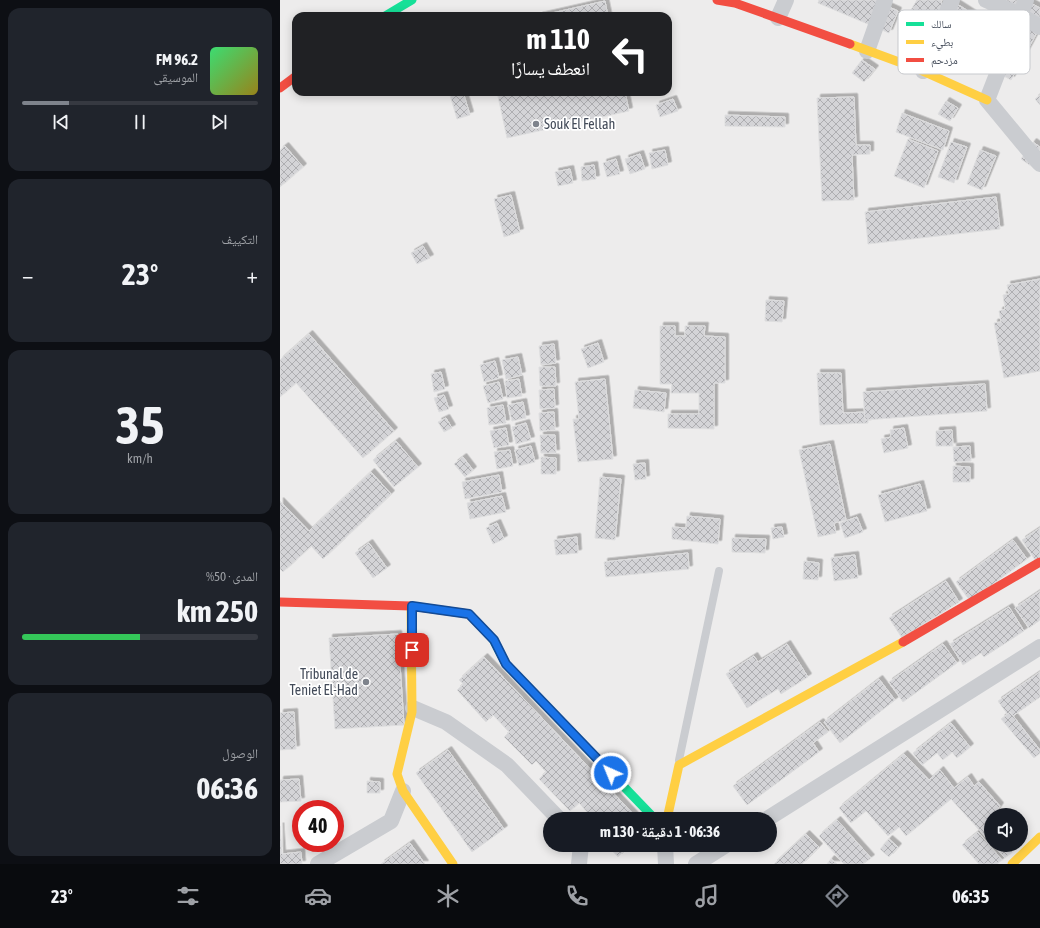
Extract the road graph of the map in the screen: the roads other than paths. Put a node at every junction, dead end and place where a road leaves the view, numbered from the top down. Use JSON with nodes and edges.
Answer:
{"nodes":[{"id":1,"x":412,"y":0,"type":"edge"},
{"id":2,"x":717,"y":0,"type":"edge"},
{"id":3,"x":786,"y":0,"type":"edge"},
{"id":4,"x":885,"y":0,"type":"edge"},
{"id":5,"x":952,"y":0,"type":"edge"},
{"id":6,"x":986,"y":0,"type":"edge"},
{"id":7,"x":1023,"y":7,"type":"edge"},
{"id":8,"x":948,"y":10,"type":"edge"},
{"id":9,"x":392,"y":12,"type":"edge"},
{"id":10,"x":1030,"y":15,"type":"edge"},
{"id":11,"x":778,"y":18,"type":"junction"},
{"id":12,"x":1040,"y":27,"type":"edge"},
{"id":13,"x":868,"y":51,"type":"junction"},
{"id":14,"x":898,"y":62,"type":"edge"},
{"id":15,"x":928,"y":74,"type":"edge"},
{"id":16,"x":997,"y":74,"type":"edge"},
{"id":17,"x":292,"y":79,"type":"edge"},
{"id":18,"x":280,"y":88,"type":"edge"},
{"id":19,"x":987,"y":100,"type":"junction"},
{"id":20,"x":1040,"y":164,"type":"edge"},
{"id":21,"x":1040,"y":562,"type":"edge"},
{"id":22,"x":719,"y":571,"type":"dead end"},
{"id":23,"x":280,"y":602,"type":"edge"},
{"id":24,"x":412,"y":606,"type":"junction"},
{"id":25,"x":1040,"y":646,"type":"edge"},
{"id":26,"x":412,"y":708,"type":"junction"},
{"id":27,"x":678,"y":765,"type":"junction"},
{"id":28,"x":403,"y":791,"type":"junction"},
{"id":29,"x":552,"y":812,"type":"edge"},
{"id":30,"x":648,"y":812,"type":"edge"},
{"id":31,"x":668,"y":812,"type":"edge"},
{"id":32,"x":777,"y":813,"type":"edge"},
{"id":33,"x":1040,"y":837,"type":"edge"},
{"id":34,"x":580,"y":852,"type":"edge"},
{"id":35,"x":665,"y":852,"type":"edge"},
{"id":36,"x":715,"y":852,"type":"edge"},
{"id":37,"x":318,"y":864,"type":"edge"},
{"id":38,"x":453,"y":864,"type":"edge"},
{"id":39,"x":579,"y":864,"type":"edge"},
{"id":40,"x":666,"y":864,"type":"edge"},
{"id":41,"x":696,"y":864,"type":"edge"},
{"id":42,"x":1012,"y":864,"type":"edge"}],
"edges":[{"from":1,"to":9,"type":"street"},
{"from":2,"to":11,"type":"street"},
{"from":3,"to":11,"type":"street"},
{"from":4,"to":13,"type":"street"},
{"from":5,"to":8,"type":"street"},
{"from":6,"to":7,"type":"street"},
{"from":10,"to":12,"type":"street"},
{"from":11,"to":13,"type":"street"},
{"from":13,"to":14,"type":"street"},
{"from":15,"to":19,"type":"street"},
{"from":16,"to":19,"type":"street"},
{"from":17,"to":18,"type":"street"},
{"from":19,"to":20,"type":"street"},
{"from":21,"to":27,"type":"street"},
{"from":22,"to":27,"type":"lane"},
{"from":23,"to":24,"type":"street"},
{"from":24,"to":26,"type":"street"},
{"from":24,"to":30,"type":"street"},
{"from":25,"to":32,"type":"street"},
{"from":26,"to":28,"type":"street"},
{"from":26,"to":29,"type":"street"},
{"from":27,"to":31,"type":"street"},
{"from":28,"to":37,"type":"street"},
{"from":28,"to":38,"type":"street"},
{"from":33,"to":42,"type":"street"},
{"from":34,"to":39,"type":"street"},
{"from":35,"to":40,"type":"street"},
{"from":36,"to":41,"type":"street"}]}
